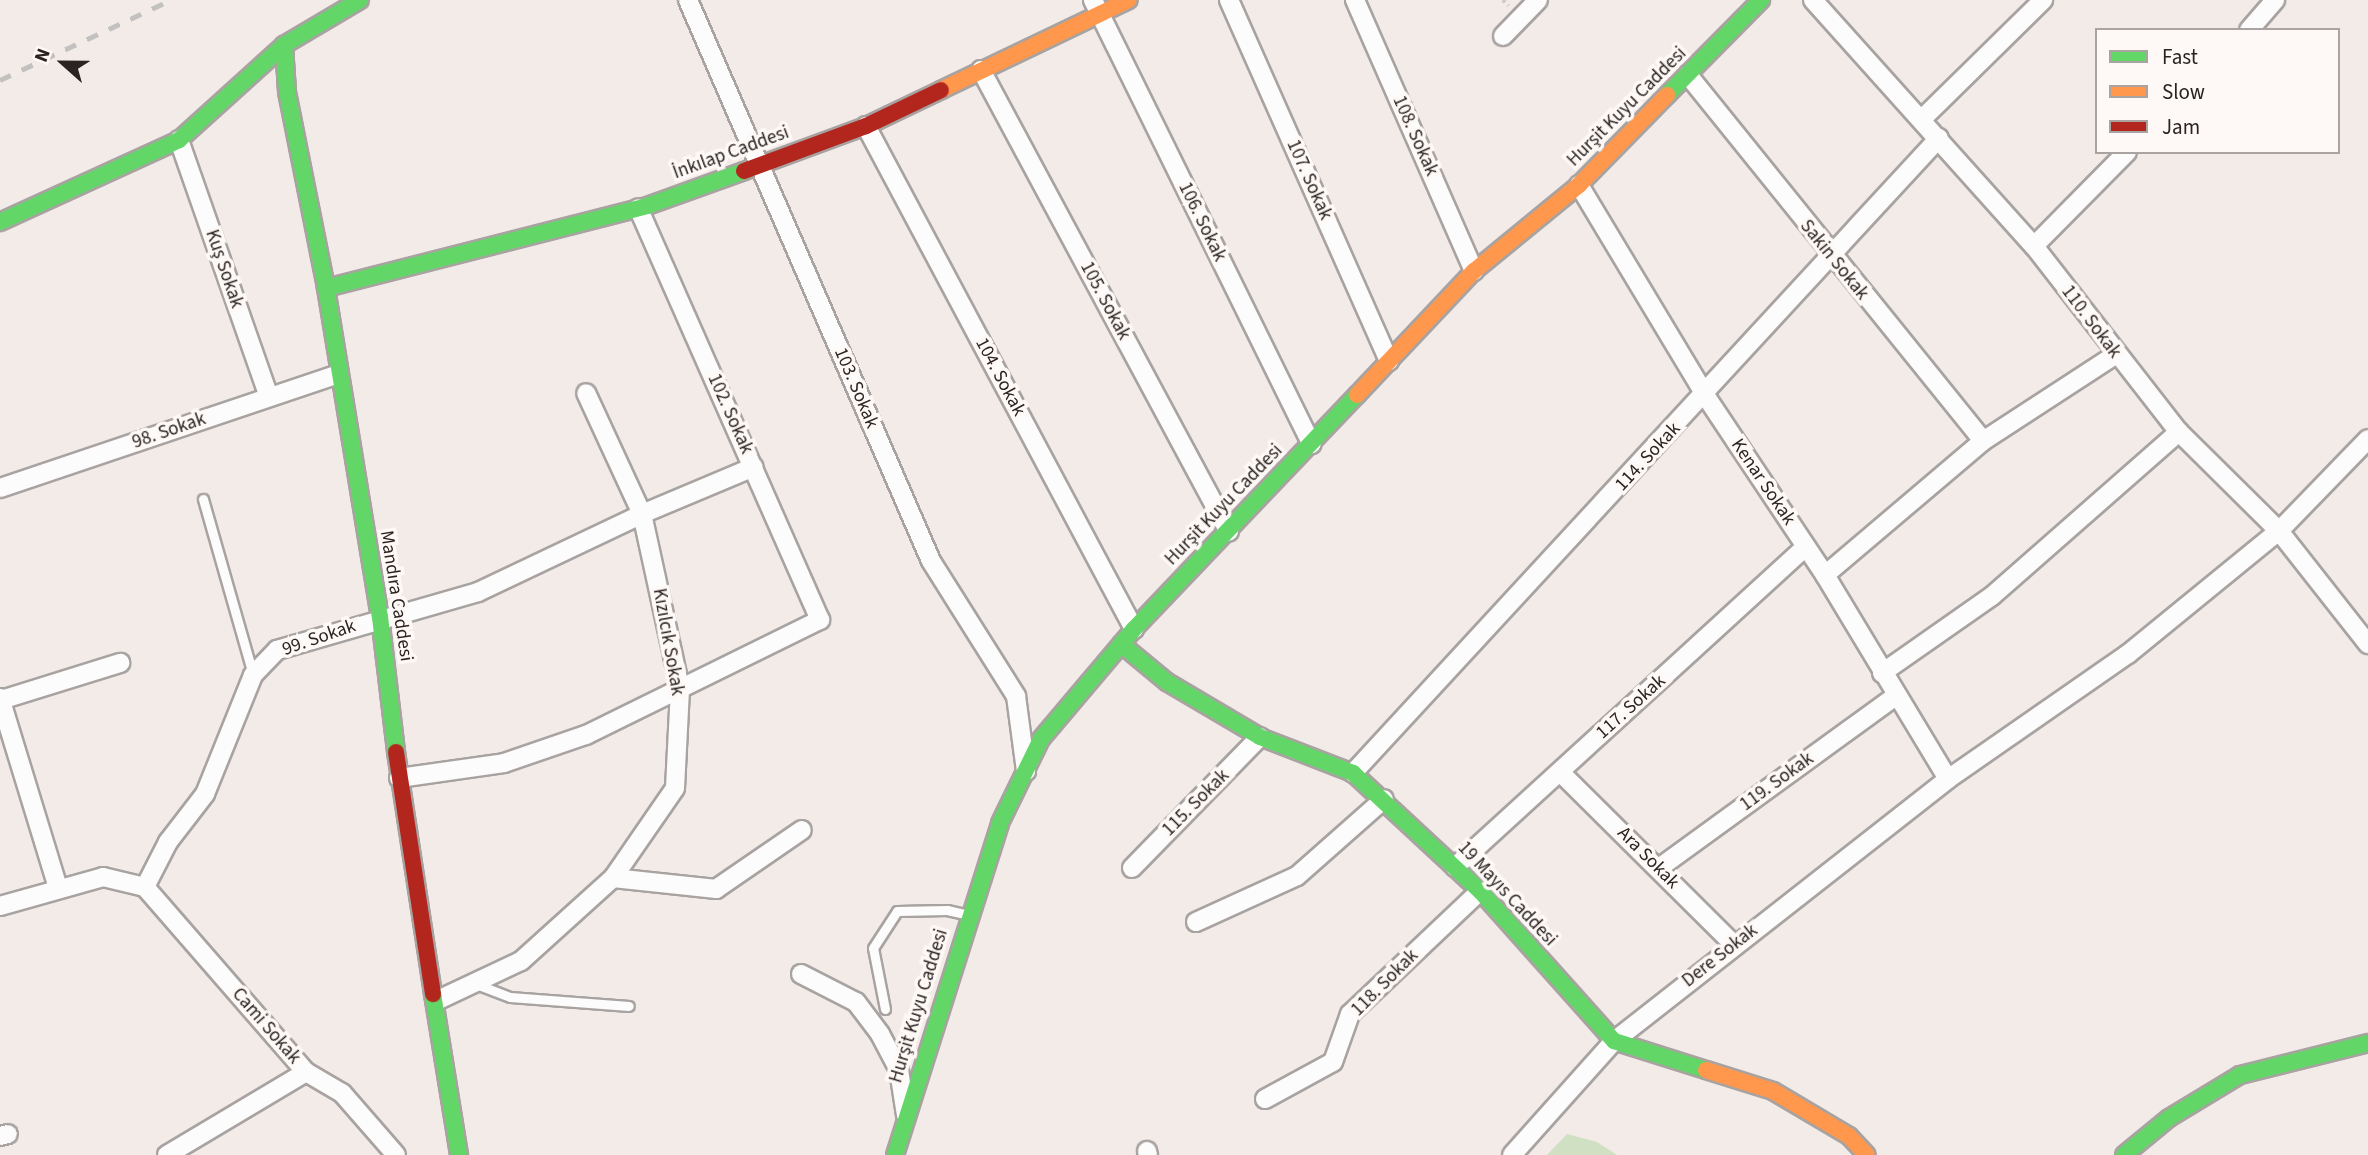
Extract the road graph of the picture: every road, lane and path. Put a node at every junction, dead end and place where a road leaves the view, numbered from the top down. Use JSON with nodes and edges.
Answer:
{"nodes":[{"id":1,"x":360,"y":0,"type":"edge"},
{"id":2,"x":688,"y":0,"type":"edge"},
{"id":3,"x":1129,"y":0,"type":"edge"},
{"id":4,"x":1229,"y":0,"type":"edge"},
{"id":5,"x":1355,"y":0,"type":"edge"},
{"id":6,"x":1538,"y":0,"type":"edge"},
{"id":7,"x":1761,"y":0,"type":"edge"},
{"id":8,"x":1813,"y":0,"type":"edge"},
{"id":9,"x":2043,"y":0,"type":"edge"},
{"id":10,"x":2275,"y":0,"type":"edge"},
{"id":11,"x":1096,"y":6,"type":"edge"},
{"id":12,"x":2251,"y":28,"type":"edge"},
{"id":13,"x":1503,"y":36,"type":"dead end"},
{"id":14,"x":284,"y":45,"type":"junction"},
{"id":15,"x":981,"y":70,"type":"junction"},
{"id":16,"x":1688,"y":75,"type":"junction"},
{"id":17,"x":1922,"y":119,"type":"junction"},
{"id":18,"x":866,"y":125,"type":"junction"},
{"id":19,"x":1939,"y":138,"type":"junction"},
{"id":20,"x":179,"y":140,"type":"junction"},
{"id":21,"x":2125,"y":154,"type":"edge"},
{"id":22,"x":759,"y":164,"type":"junction"},
{"id":23,"x":1579,"y":185,"type":"junction"},
{"id":24,"x":638,"y":208,"type":"junction"},
{"id":25,"x":0,"y":222,"type":"edge"},
{"id":26,"x":2034,"y":246,"type":"junction"},
{"id":27,"x":1829,"y":255,"type":"junction"},
{"id":28,"x":1474,"y":271,"type":"junction"},
{"id":29,"x":326,"y":288,"type":"junction"},
{"id":30,"x":2115,"y":355,"type":"junction"},
{"id":31,"x":1390,"y":361,"type":"junction"},
{"id":32,"x":338,"y":374,"type":"junction"},
{"id":33,"x":586,"y":393,"type":"dead end"},
{"id":34,"x":1705,"y":396,"type":"junction"},
{"id":35,"x":270,"y":397,"type":"junction"},
{"id":36,"x":2179,"y":432,"type":"junction"},
{"id":37,"x":2368,"y":439,"type":"edge"},
{"id":38,"x":1983,"y":441,"type":"junction"},
{"id":39,"x":1311,"y":444,"type":"junction"},
{"id":40,"x":754,"y":467,"type":"junction"},
{"id":41,"x":0,"y":488,"type":"edge"},
{"id":42,"x":203,"y":499,"type":"dead end"},
{"id":43,"x":642,"y":514,"type":"junction"},
{"id":44,"x":2279,"y":531,"type":"junction"},
{"id":45,"x":1229,"y":532,"type":"junction"},
{"id":46,"x":1806,"y":547,"type":"junction"},
{"id":47,"x":1825,"y":575,"type":"junction"},
{"id":48,"x":380,"y":617,"type":"junction"},
{"id":49,"x":1134,"y":629,"type":"junction"},
{"id":50,"x":1121,"y":644,"type":"junction"},
{"id":51,"x":2368,"y":644,"type":"edge"},
{"id":52,"x":120,"y":663,"type":"dead end"},
{"id":53,"x":1882,"y":673,"type":"junction"},
{"id":54,"x":253,"y":675,"type":"junction"},
{"id":55,"x":680,"y":688,"type":"junction"},
{"id":56,"x":1896,"y":696,"type":"junction"},
{"id":57,"x":0,"y":699,"type":"edge"},
{"id":58,"x":1260,"y":737,"type":"junction"},
{"id":59,"x":1026,"y":771,"type":"junction"},
{"id":60,"x":1560,"y":772,"type":"junction"},
{"id":61,"x":1353,"y":773,"type":"junction"},
{"id":62,"x":399,"y":778,"type":"junction"},
{"id":63,"x":1948,"y":779,"type":"junction"},
{"id":64,"x":1384,"y":799,"type":"junction"},
{"id":65,"x":802,"y":830,"type":"dead end"},
{"id":66,"x":1455,"y":866,"type":"junction"},
{"id":67,"x":1132,"y":868,"type":"dead end"},
{"id":68,"x":1659,"y":868,"type":"junction"},
{"id":69,"x":613,"y":878,"type":"junction"},
{"id":70,"x":145,"y":887,"type":"junction"},
{"id":71,"x":58,"y":888,"type":"junction"},
{"id":72,"x":1480,"y":891,"type":"junction"},
{"id":73,"x":0,"y":906,"type":"edge"},
{"id":74,"x":970,"y":916,"type":"junction"},
{"id":75,"x":1196,"y":922,"type":"dead end"},
{"id":76,"x":1734,"y":945,"type":"junction"},
{"id":77,"x":801,"y":974,"type":"dead end"},
{"id":78,"x":471,"y":983,"type":"junction"},
{"id":79,"x":436,"y":1001,"type":"junction"},
{"id":80,"x":629,"y":1006,"type":"dead end"},
{"id":81,"x":886,"y":1009,"type":"dead end"},
{"id":82,"x":1614,"y":1041,"type":"junction"},
{"id":83,"x":2368,"y":1043,"type":"edge"},
{"id":84,"x":306,"y":1072,"type":"junction"},
{"id":85,"x":1265,"y":1100,"type":"dead end"},
{"id":86,"x":906,"y":1118,"type":"junction"},
{"id":87,"x":167,"y":1155,"type":"edge"},
{"id":88,"x":396,"y":1155,"type":"edge"},
{"id":89,"x":459,"y":1155,"type":"edge"},
{"id":90,"x":895,"y":1155,"type":"edge"},
{"id":91,"x":1512,"y":1155,"type":"edge"},
{"id":92,"x":1867,"y":1155,"type":"edge"},
{"id":93,"x":2124,"y":1155,"type":"edge"}],
"edges":[{"from":1,"to":14,"type":"street"},
{"from":2,"to":22,"type":"street","name":"103. Sokak"},
{"from":3,"to":11,"type":"street","name":"İnkılap Caddesi"},
{"from":4,"to":31,"type":"street","name":"107. Sokak"},
{"from":5,"to":28,"type":"street","name":"108. Sokak"},
{"from":6,"to":13,"type":"street"},
{"from":7,"to":16,"type":"street","name":"Hurşit Kuyu Caddesi"},
{"from":8,"to":17,"type":"street","name":"110. Sokak"},
{"from":9,"to":17,"type":"street"},
{"from":10,"to":12,"type":"street"},
{"from":11,"to":15,"type":"street","name":"İnkılap Caddesi"},
{"from":11,"to":39,"type":"street","name":"106. Sokak"},
{"from":14,"to":20,"type":"street"},
{"from":14,"to":29,"type":"street","name":"Mandıra Caddesi"},
{"from":15,"to":18,"type":"street","name":"İnkılap Caddesi"},
{"from":15,"to":45,"type":"street","name":"105. Sokak"},
{"from":16,"to":23,"type":"street","name":"Hurşit Kuyu Caddesi"},
{"from":16,"to":27,"type":"street","name":"Sakin Sokak"},
{"from":17,"to":19,"type":"street","name":"110. Sokak"},
{"from":18,"to":22,"type":"street","name":"İnkılap Caddesi"},
{"from":18,"to":49,"type":"street","name":"104. Sokak"},
{"from":19,"to":26,"type":"street","name":"110. Sokak"},
{"from":19,"to":27,"type":"street","name":"114. Sokak"},
{"from":20,"to":25,"type":"street"},
{"from":20,"to":35,"type":"street","name":"Kuş Sokak"},
{"from":21,"to":26,"type":"street"},
{"from":22,"to":24,"type":"street","name":"İnkılap Caddesi"},
{"from":22,"to":59,"type":"street","name":"103. Sokak"},
{"from":23,"to":28,"type":"street","name":"Hurşit Kuyu Caddesi"},
{"from":23,"to":34,"type":"street","name":"Kenar Sokak"},
{"from":24,"to":29,"type":"street","name":"İnkılap Caddesi"},
{"from":24,"to":40,"type":"street","name":"102. Sokak"},
{"from":26,"to":30,"type":"street","name":"110. Sokak"},
{"from":27,"to":34,"type":"street","name":"114. Sokak"},
{"from":27,"to":38,"type":"street","name":"Sakin Sokak"},
{"from":28,"to":31,"type":"street","name":"Hurşit Kuyu Caddesi"},
{"from":29,"to":32,"type":"street","name":"Mandıra Caddesi"},
{"from":30,"to":36,"type":"street","name":"110. Sokak"},
{"from":30,"to":38,"type":"street"},
{"from":31,"to":39,"type":"street","name":"Hurşit Kuyu Caddesi"},
{"from":32,"to":35,"type":"street","name":"98. Sokak"},
{"from":32,"to":48,"type":"street","name":"Mandıra Caddesi"},
{"from":33,"to":43,"type":"street","name":"Kızılcık Sokak"},
{"from":34,"to":46,"type":"street","name":"Kenar Sokak"},
{"from":34,"to":61,"type":"street","name":"114. Sokak"},
{"from":35,"to":41,"type":"street","name":"98. Sokak"},
{"from":36,"to":44,"type":"street","name":"110. Sokak"},
{"from":36,"to":53,"type":"street"},
{"from":37,"to":44,"type":"street"},
{"from":38,"to":47,"type":"street"},
{"from":39,"to":45,"type":"street","name":"Hurşit Kuyu Caddesi"},
{"from":40,"to":43,"type":"street","name":"99. Sokak"},
{"from":40,"to":55,"type":"street","name":"102. Sokak"},
{"from":42,"to":54,"type":"lane"},
{"from":43,"to":48,"type":"street","name":"99. Sokak"},
{"from":43,"to":55,"type":"street","name":"Kızılcık Sokak"},
{"from":44,"to":51,"type":"street","name":"110. Sokak"},
{"from":44,"to":63,"type":"street","name":"Dere Sokak"},
{"from":45,"to":49,"type":"street","name":"Hurşit Kuyu Caddesi"},
{"from":46,"to":47,"type":"street","name":"Kenar Sokak"},
{"from":46,"to":60,"type":"street","name":"117. Sokak"},
{"from":47,"to":53,"type":"street","name":"Kenar Sokak"},
{"from":48,"to":54,"type":"street","name":"99. Sokak"},
{"from":48,"to":62,"type":"street","name":"Mandıra Caddesi"},
{"from":49,"to":50,"type":"street","name":"Hurşit Kuyu Caddesi"},
{"from":50,"to":58,"type":"street","name":"19 Mayıs Caddesi"},
{"from":50,"to":59,"type":"street","name":"Hurşit Kuyu Caddesi"},
{"from":52,"to":57,"type":"street"},
{"from":53,"to":56,"type":"street","name":"Kenar Sokak"},
{"from":54,"to":70,"type":"street","name":"99. Sokak"},
{"from":55,"to":62,"type":"street"},
{"from":55,"to":69,"type":"street","name":"Kızılcık Sokak"},
{"from":56,"to":63,"type":"street","name":"Kenar Sokak"},
{"from":56,"to":68,"type":"street","name":"119. Sokak"},
{"from":57,"to":71,"type":"street"},
{"from":58,"to":61,"type":"street","name":"19 Mayıs Caddesi"},
{"from":58,"to":67,"type":"street","name":"115. Sokak"},
{"from":59,"to":74,"type":"street","name":"Hurşit Kuyu Caddesi"},
{"from":60,"to":66,"type":"street","name":"117. Sokak"},
{"from":60,"to":68,"type":"street","name":"Ara Sokak"},
{"from":61,"to":64,"type":"street","name":"19 Mayıs Caddesi"},
{"from":62,"to":79,"type":"street","name":"Mandıra Caddesi"},
{"from":63,"to":76,"type":"street","name":"Dere Sokak"},
{"from":64,"to":66,"type":"street","name":"19 Mayıs Caddesi"},
{"from":64,"to":75,"type":"street"},
{"from":65,"to":69,"type":"street"},
{"from":66,"to":72,"type":"street","name":"19 Mayıs Caddesi"},
{"from":68,"to":76,"type":"street","name":"Ara Sokak"},
{"from":69,"to":78,"type":"street","name":"Kızılcık Sokak"},
{"from":70,"to":71,"type":"street"},
{"from":70,"to":84,"type":"street","name":"Cami Sokak"},
{"from":71,"to":73,"type":"street"},
{"from":72,"to":82,"type":"street","name":"19 Mayıs Caddesi"},
{"from":72,"to":85,"type":"street","name":"118. Sokak"},
{"from":74,"to":81,"type":"lane"},
{"from":74,"to":86,"type":"street","name":"Hurşit Kuyu Caddesi"},
{"from":76,"to":82,"type":"street","name":"Dere Sokak"},
{"from":77,"to":86,"type":"street"},
{"from":78,"to":79,"type":"street","name":"Kızılcık Sokak"},
{"from":78,"to":80,"type":"lane"},
{"from":79,"to":89,"type":"street","name":"Mandıra Caddesi"},
{"from":82,"to":91,"type":"street","name":"Dere Sokak"},
{"from":82,"to":92,"type":"street"},
{"from":83,"to":93,"type":"street"},
{"from":84,"to":87,"type":"street"},
{"from":84,"to":88,"type":"street","name":"Cami Sokak"},
{"from":86,"to":90,"type":"street","name":"Hurşit Kuyu Caddesi"}]}
